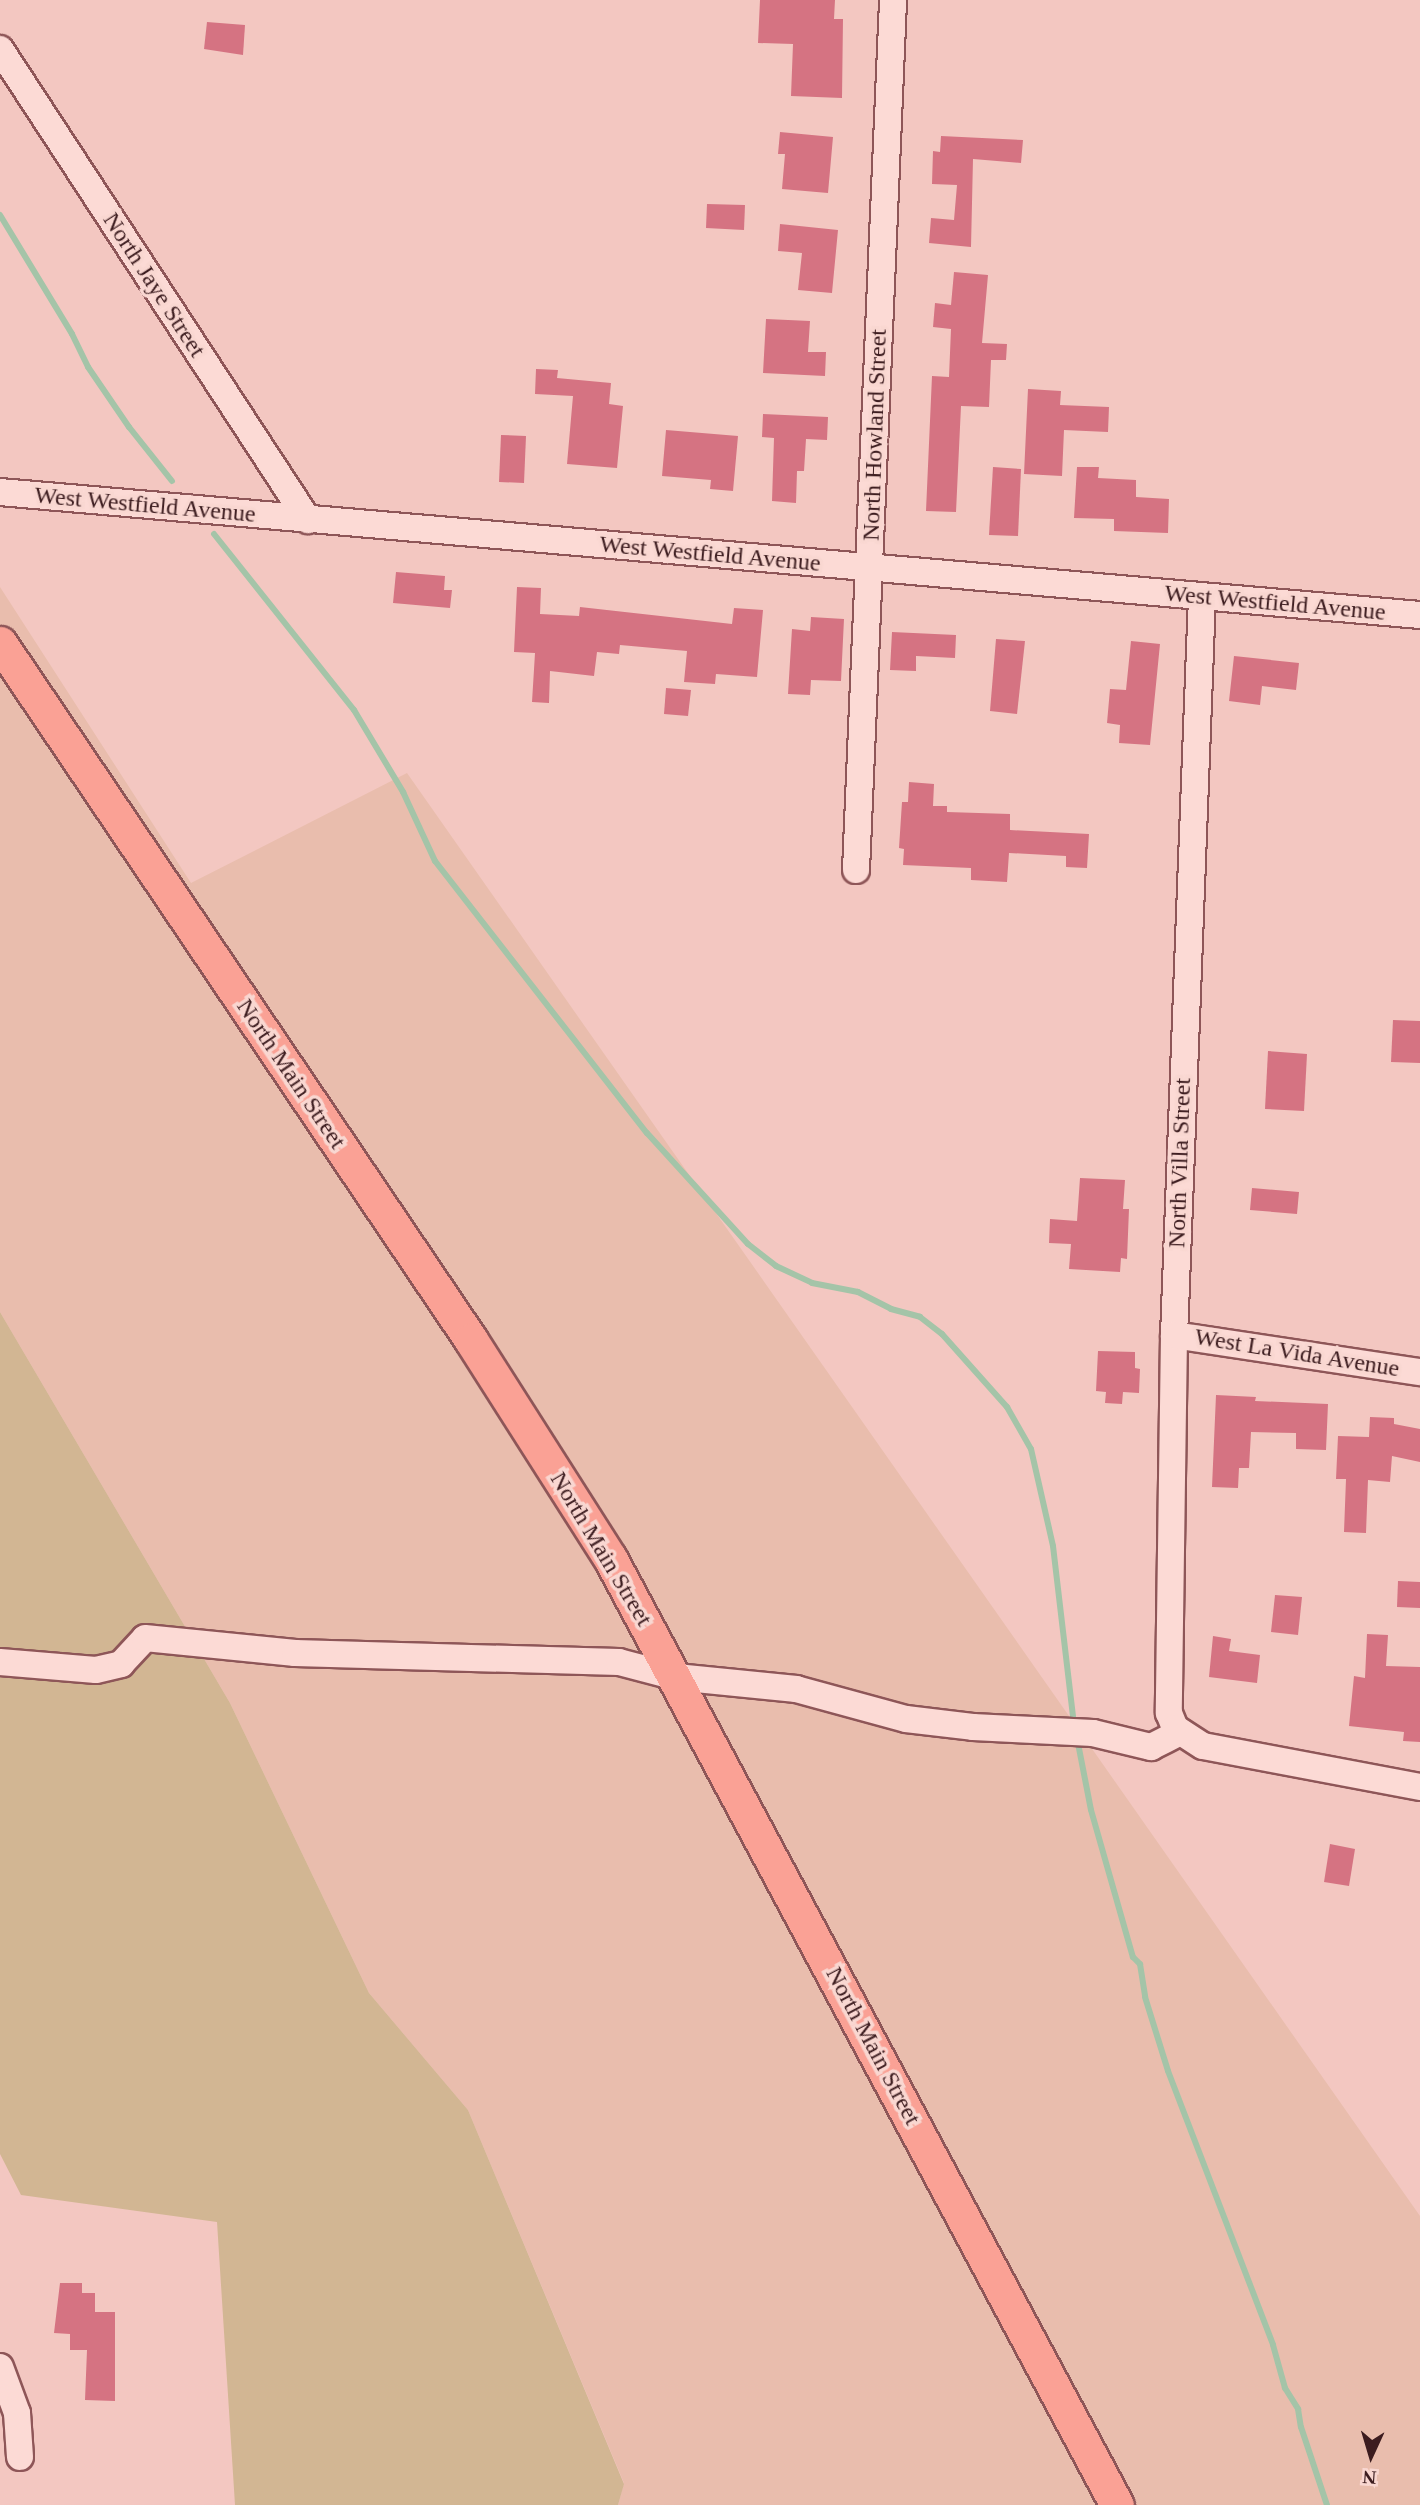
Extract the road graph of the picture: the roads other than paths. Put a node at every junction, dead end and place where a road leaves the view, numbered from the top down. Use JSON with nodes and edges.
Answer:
{"nodes":[{"id":1,"x":893,"y":0,"type":"edge"},
{"id":2,"x":0,"y":49,"type":"edge"},
{"id":3,"x":0,"y":492,"type":"edge"},
{"id":4,"x":308,"y":520,"type":"junction"},
{"id":5,"x":869,"y":568,"type":"junction"},
{"id":6,"x":1202,"y":597,"type":"junction"},
{"id":7,"x":1420,"y":615,"type":"edge"},
{"id":8,"x":0,"y":643,"type":"edge"},
{"id":9,"x":856,"y":870,"type":"dead end"},
{"id":10,"x":1174,"y":1335,"type":"junction"},
{"id":11,"x":1420,"y":1372,"type":"edge"},
{"id":12,"x":0,"y":1662,"type":"edge"},
{"id":13,"x":676,"y":1677,"type":"junction"},
{"id":14,"x":1177,"y":1730,"type":"junction"},
{"id":15,"x":1420,"y":1787,"type":"edge"},
{"id":16,"x":0,"y":2367,"type":"edge"},
{"id":17,"x":20,"y":2457,"type":"dead end"},
{"id":18,"x":1117,"y":2505,"type":"edge"}],
"edges":[{"from":1,"to":5,"type":"street","name":"North Howland Street"},
{"from":2,"to":4,"type":"street","name":"North Jaye Street"},
{"from":3,"to":4,"type":"street","name":"West Westfield Avenue"},
{"from":4,"to":5,"type":"street","name":"West Westfield Avenue"},
{"from":5,"to":6,"type":"street","name":"West Westfield Avenue"},
{"from":5,"to":9,"type":"street","name":"North Howland Street"},
{"from":6,"to":7,"type":"street","name":"West Westfield Avenue"},
{"from":6,"to":10,"type":"street","name":"North Villa Street"},
{"from":8,"to":13,"type":"main road","name":"North Main Street"},
{"from":10,"to":11,"type":"street","name":"West La Vida Avenue"},
{"from":10,"to":14,"type":"street","name":"North Villa Street"},
{"from":12,"to":13,"type":"street"},
{"from":13,"to":14,"type":"street"},
{"from":13,"to":18,"type":"main road","name":"North Main Street"},
{"from":14,"to":15,"type":"street"},
{"from":16,"to":17,"type":"street"}]}
